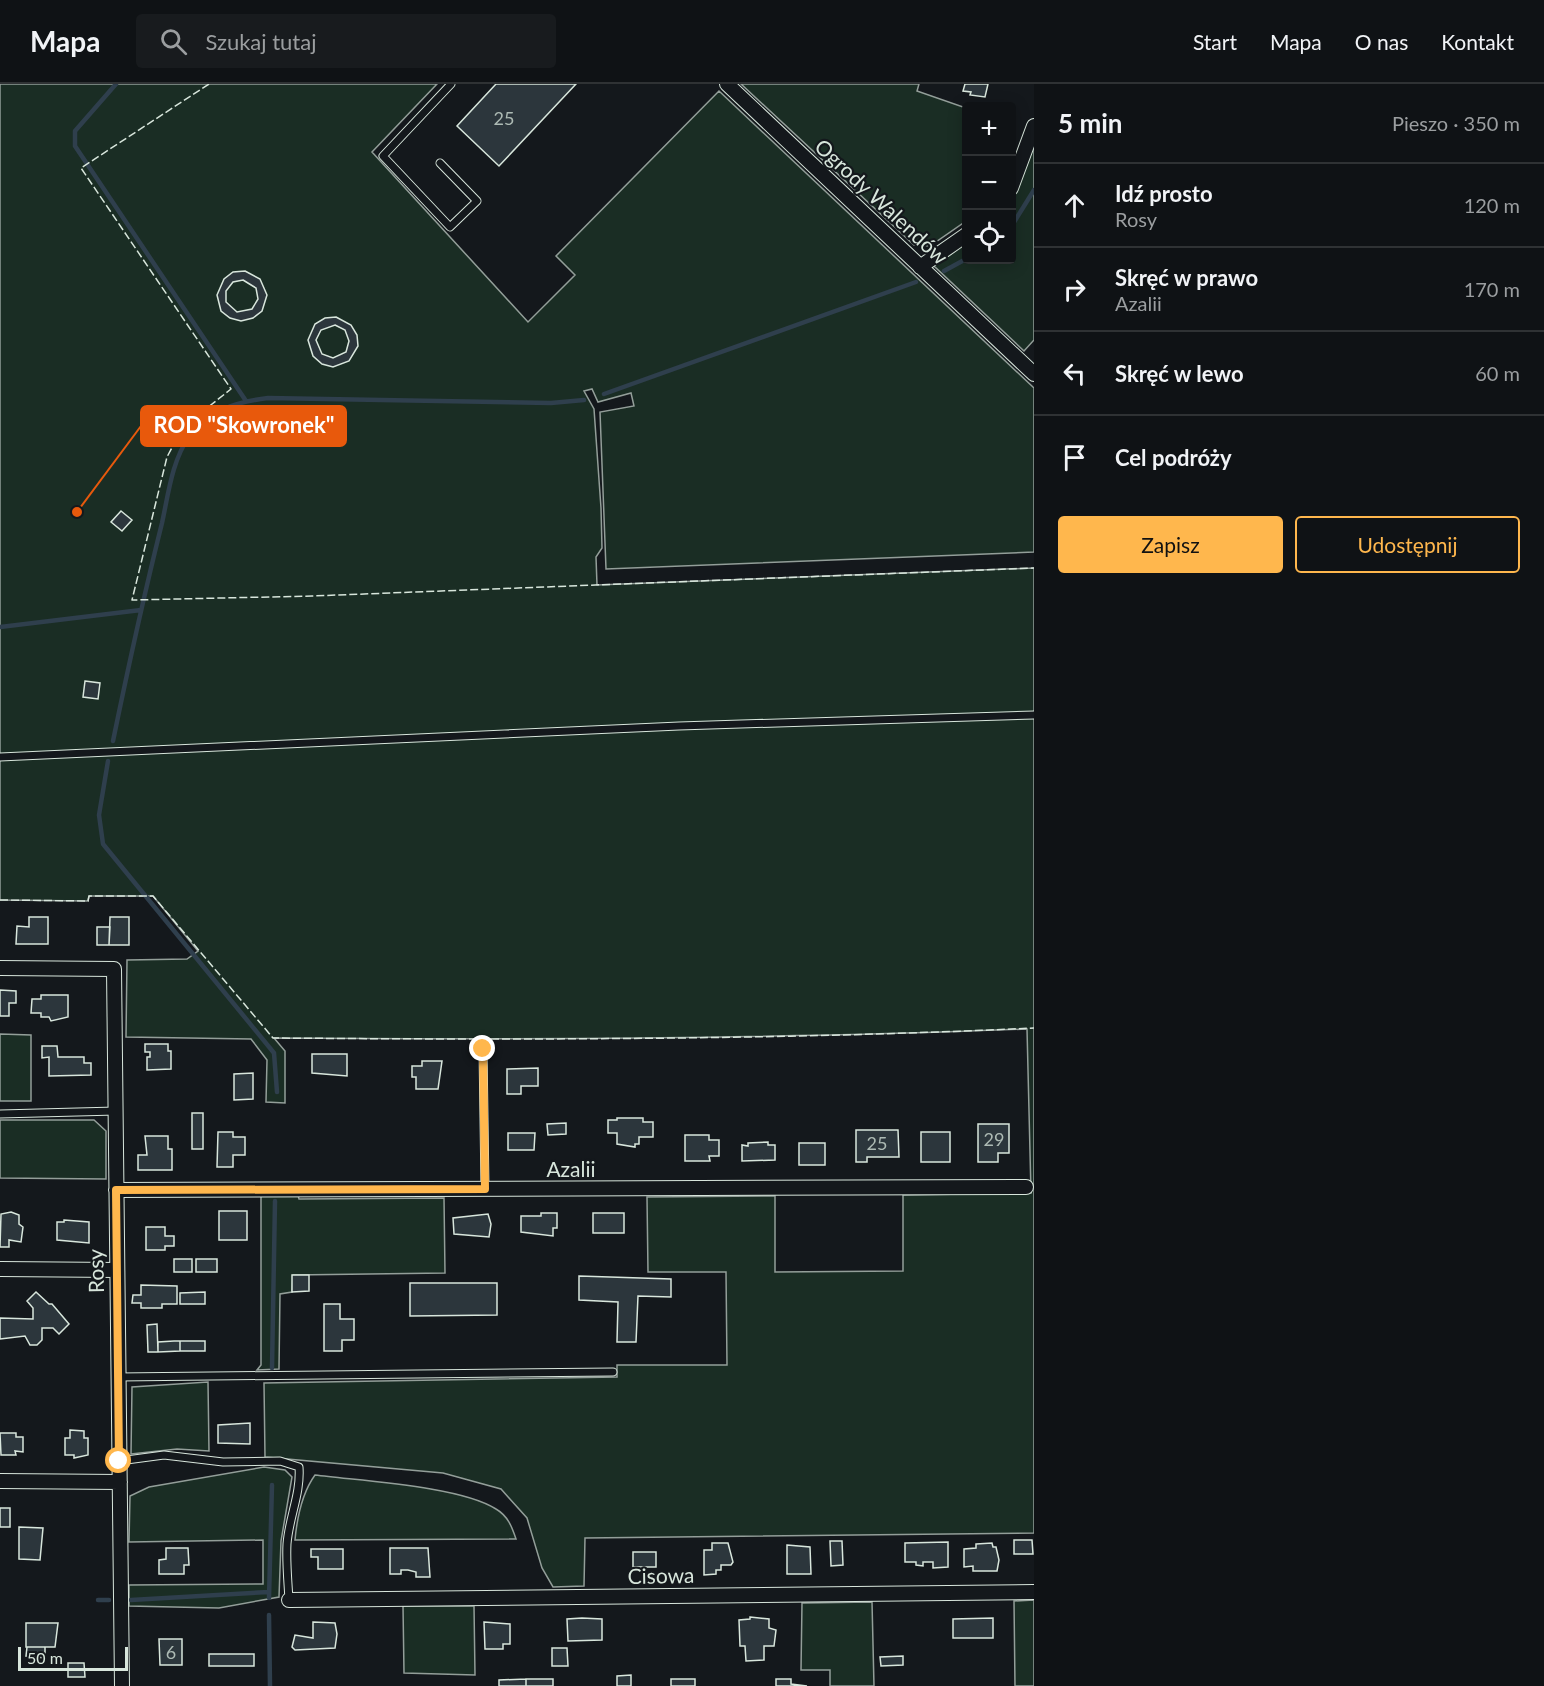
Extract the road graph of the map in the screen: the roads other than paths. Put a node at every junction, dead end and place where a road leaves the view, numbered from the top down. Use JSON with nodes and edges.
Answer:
{"nodes":[{"id":1,"x":451,"y":84,"type":"edge"},
{"id":2,"x":727,"y":84,"type":"edge"},
{"id":3,"x":1034,"y":126,"type":"edge"},
{"id":4,"x":440,"y":163,"type":"dead end"},
{"id":5,"x":1016,"y":175,"type":"edge"},
{"id":6,"x":962,"y":238,"type":"edge"},
{"id":7,"x":920,"y":267,"type":"junction"},
{"id":8,"x":1034,"y":374,"type":"edge"},
{"id":9,"x":1034,"y":715,"type":"edge"},
{"id":10,"x":0,"y":757,"type":"edge"},
{"id":11,"x":0,"y":968,"type":"edge"},
{"id":12,"x":483,"y":1049,"type":"dead end"},
{"id":13,"x":116,"y":1111,"type":"junction"},
{"id":14,"x":0,"y":1114,"type":"edge"},
{"id":15,"x":1026,"y":1187,"type":"dead end"},
{"id":16,"x":485,"y":1189,"type":"junction"},
{"id":17,"x":116,"y":1190,"type":"junction"},
{"id":18,"x":0,"y":1269,"type":"edge"},
{"id":19,"x":116,"y":1270,"type":"junction"},
{"id":20,"x":613,"y":1372,"type":"dead end"},
{"id":21,"x":118,"y":1377,"type":"junction"},
{"id":22,"x":119,"y":1461,"type":"junction"},
{"id":23,"x":0,"y":1481,"type":"edge"},
{"id":24,"x":120,"y":1482,"type":"junction"},
{"id":25,"x":1034,"y":1592,"type":"edge"},
{"id":26,"x":289,"y":1600,"type":"joint"},
{"id":27,"x":122,"y":1686,"type":"edge"}],
"edges":[{"from":1,"to":4,"type":"lane"},
{"from":2,"to":7,"type":"street","name":"Ogrody Walendów"},
{"from":3,"to":5,"type":"street"},
{"from":6,"to":7,"type":"street"},
{"from":7,"to":8,"type":"street","name":"Ogrody Walendów"},
{"from":9,"to":10,"type":"lane"},
{"from":11,"to":13,"type":"street","name":"Rosy"},
{"from":12,"to":16,"type":"lane"},
{"from":13,"to":14,"type":"lane"},
{"from":13,"to":17,"type":"street","name":"Rosy"},
{"from":15,"to":16,"type":"street","name":"Azalii"},
{"from":16,"to":17,"type":"street","name":"Azalii"},
{"from":17,"to":19,"type":"street","name":"Rosy"},
{"from":18,"to":19,"type":"street"},
{"from":19,"to":21,"type":"street","name":"Rosy"},
{"from":20,"to":21,"type":"lane"},
{"from":21,"to":22,"type":"street","name":"Rosy"},
{"from":22,"to":24,"type":"street","name":"Rosy"},
{"from":22,"to":26,"type":"lane"},
{"from":23,"to":24,"type":"street"},
{"from":24,"to":27,"type":"street","name":"Rosy"},
{"from":25,"to":26,"type":"street","name":"Cisowa"}]}
